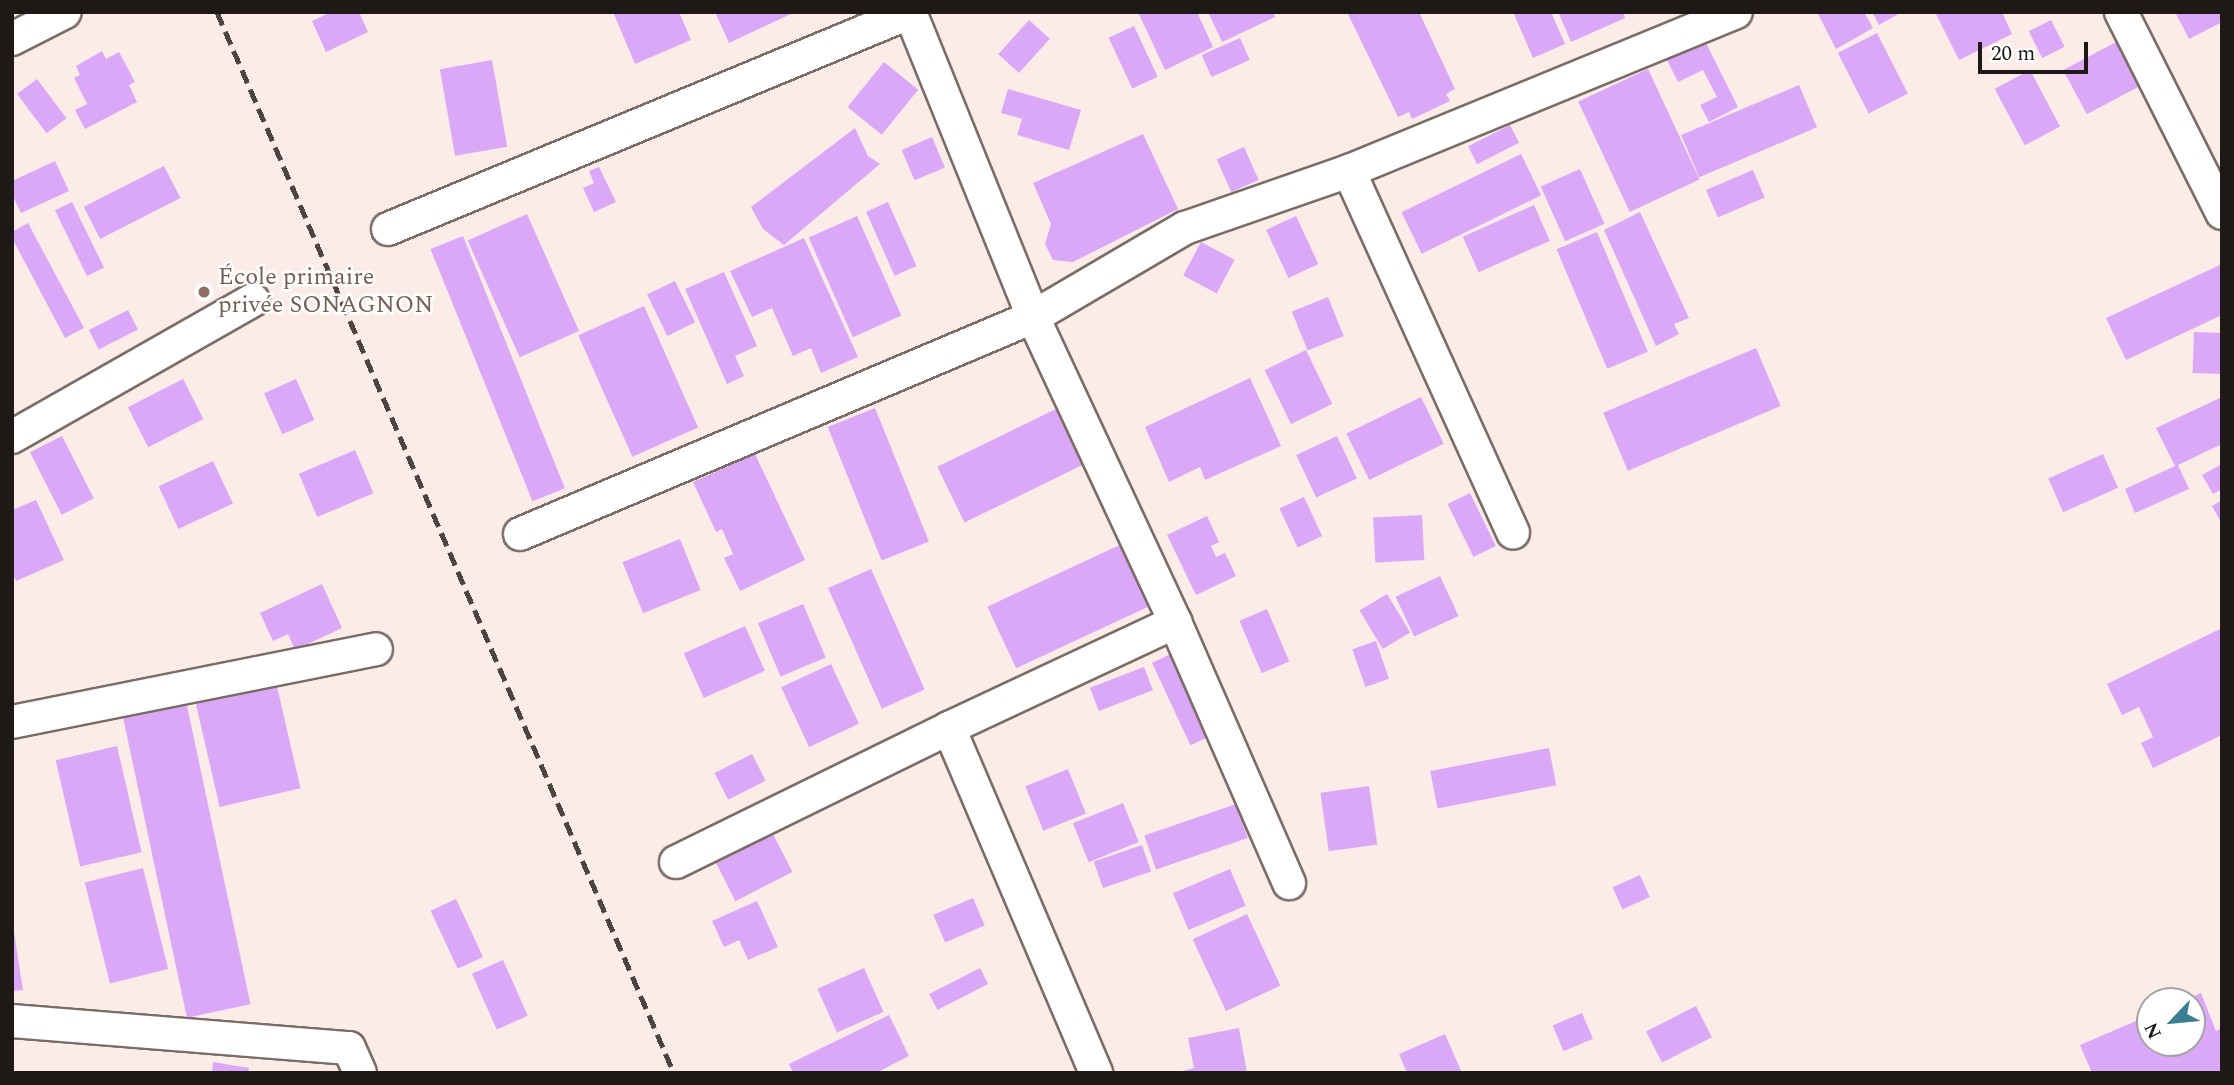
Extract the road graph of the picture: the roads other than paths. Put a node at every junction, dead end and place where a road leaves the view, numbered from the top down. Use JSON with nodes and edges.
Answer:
{"nodes":[{"id":1,"x":65,"y":12,"type":"edge"},
{"id":2,"x":910,"y":12,"type":"edge"},
{"id":3,"x":1736,"y":12,"type":"edge"},
{"id":4,"x":2121,"y":12,"type":"edge"},
{"id":5,"x":12,"y":39,"type":"edge"},
{"id":6,"x":1349,"y":171,"type":"junction"},
{"id":7,"x":2222,"y":214,"type":"edge"},
{"id":8,"x":388,"y":229,"type":"dead end"},
{"id":9,"x":253,"y":300,"type":"dead end"},
{"id":10,"x":1033,"y":317,"type":"junction"},
{"id":11,"x":12,"y":436,"type":"edge"},
{"id":12,"x":1513,"y":532,"type":"dead end"},
{"id":13,"x":520,"y":534,"type":"dead end"},
{"id":14,"x":1175,"y":622,"type":"junction"},
{"id":15,"x":376,"y":649,"type":"dead end"},
{"id":16,"x":12,"y":722,"type":"edge"},
{"id":17,"x":949,"y":728,"type":"junction"},
{"id":18,"x":676,"y":862,"type":"dead end"},
{"id":19,"x":1290,"y":883,"type":"dead end"},
{"id":20,"x":12,"y":1021,"type":"edge"},
{"id":21,"x":360,"y":1073,"type":"edge"},
{"id":22,"x":1096,"y":1073,"type":"edge"}],
"edges":[{"from":1,"to":5,"type":"street"},
{"from":2,"to":8,"type":"street"},
{"from":2,"to":10,"type":"street"},
{"from":3,"to":6,"type":"street"},
{"from":4,"to":7,"type":"street"},
{"from":6,"to":10,"type":"street"},
{"from":6,"to":12,"type":"street"},
{"from":9,"to":11,"type":"street"},
{"from":10,"to":13,"type":"street"},
{"from":10,"to":14,"type":"street"},
{"from":14,"to":17,"type":"street"},
{"from":14,"to":19,"type":"street"},
{"from":15,"to":16,"type":"street"},
{"from":17,"to":18,"type":"street"},
{"from":17,"to":22,"type":"street"},
{"from":20,"to":21,"type":"street"}]}
